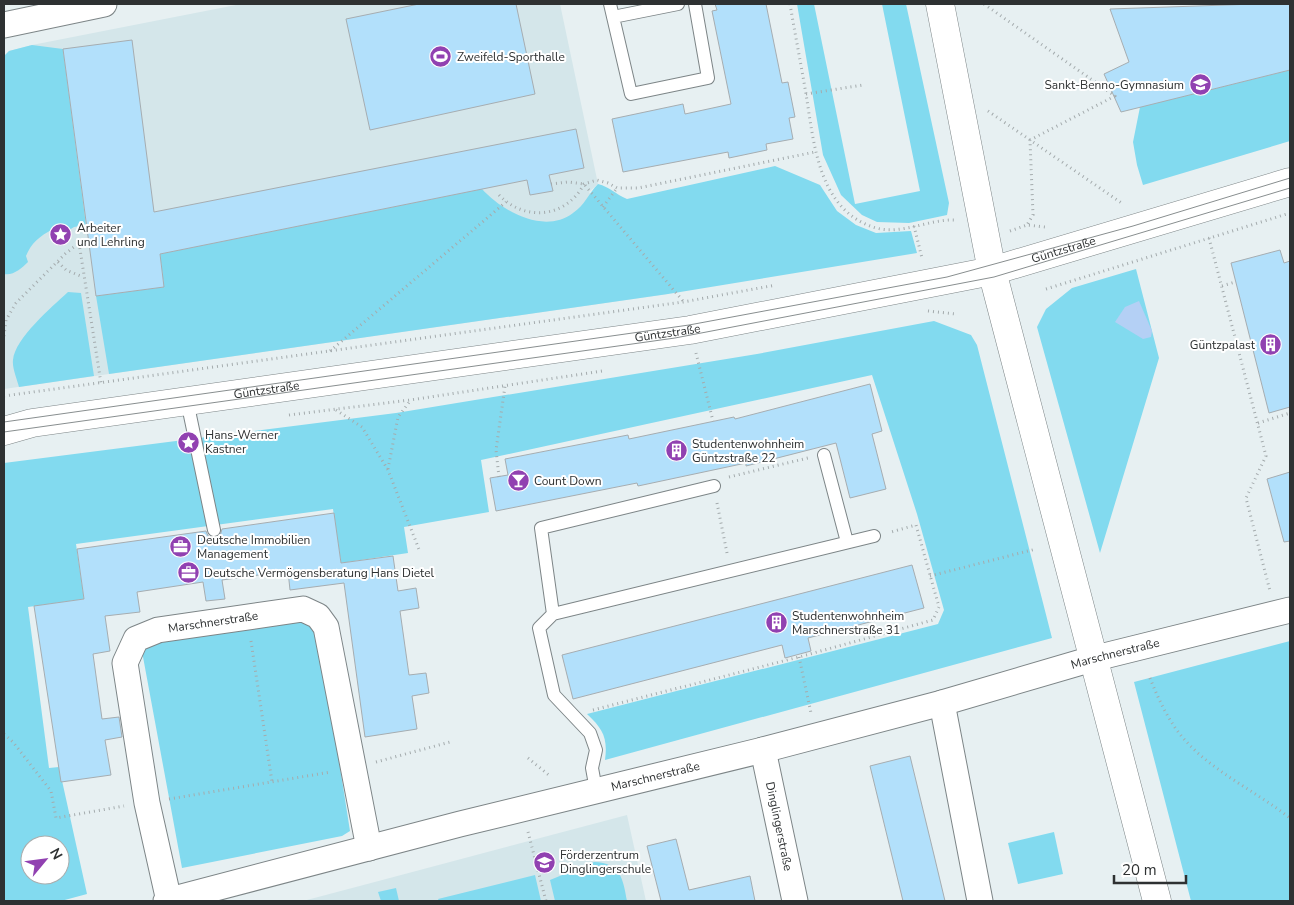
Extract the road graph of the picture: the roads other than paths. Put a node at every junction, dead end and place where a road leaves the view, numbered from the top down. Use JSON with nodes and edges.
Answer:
{"nodes":[{"id":1,"x":104,"y":4,"type":"edge"},
{"id":2,"x":610,"y":4,"type":"edge"},
{"id":3,"x":678,"y":4,"type":"edge"},
{"id":4,"x":694,"y":4,"type":"edge"},
{"id":5,"x":940,"y":4,"type":"edge"},
{"id":6,"x":613,"y":17,"type":"junction"},
{"id":7,"x":4,"y":24,"type":"edge"},
{"id":8,"x":1290,"y":182,"type":"edge"},
{"id":9,"x":992,"y":271,"type":"junction"},
{"id":10,"x":187,"y":401,"type":"junction"},
{"id":11,"x":4,"y":421,"type":"edge"},
{"id":12,"x":32,"y":423,"type":"junction"},
{"id":13,"x":4,"y":431,"type":"edge"},
{"id":14,"x":824,"y":455,"type":"road end"},
{"id":15,"x":714,"y":486,"type":"road end"},
{"id":16,"x":214,"y":530,"type":"dead end"},
{"id":17,"x":874,"y":536,"type":"road end"},
{"id":18,"x":847,"y":542,"type":"junction"},
{"id":19,"x":1283,"y":612,"type":"edge"},
{"id":20,"x":553,"y":614,"type":"junction"},
{"id":21,"x":1092,"y":659,"type":"junction"},
{"id":22,"x":942,"y":703,"type":"junction"},
{"id":23,"x":763,"y":750,"type":"junction"},
{"id":24,"x":596,"y":790,"type":"junction"},
{"id":25,"x":368,"y":848,"type":"junction"},
{"id":26,"x":167,"y":901,"type":"edge"},
{"id":27,"x":796,"y":901,"type":"edge"},
{"id":28,"x":980,"y":901,"type":"edge"},
{"id":29,"x":1157,"y":901,"type":"edge"}],
"edges":[{"from":1,"to":7,"type":"street"},
{"from":2,"to":6,"type":"lane"},
{"from":3,"to":6,"type":"lane"},
{"from":4,"to":6,"type":"lane"},
{"from":5,"to":9,"type":"main road"},
{"from":8,"to":9,"type":"main road","name":"Güntzstraße"},
{"from":9,"to":10,"type":"main road","name":"Güntzstraße"},
{"from":9,"to":21,"type":"main road"},
{"from":10,"to":12,"type":"main road","name":"Güntzstraße"},
{"from":10,"to":16,"type":"lane"},
{"from":11,"to":12,"type":"main road","name":"Güntzstraße"},
{"from":12,"to":13,"type":"main road","name":"Güntzstraße"},
{"from":14,"to":18,"type":"lane"},
{"from":15,"to":20,"type":"lane"},
{"from":17,"to":18,"type":"lane"},
{"from":18,"to":20,"type":"lane"},
{"from":19,"to":21,"type":"street","name":"Marschnerstraße"},
{"from":20,"to":24,"type":"lane"},
{"from":21,"to":22,"type":"street","name":"Marschnerstraße"},
{"from":21,"to":29,"type":"main road"},
{"from":22,"to":23,"type":"street","name":"Marschnerstraße"},
{"from":22,"to":28,"type":"street"},
{"from":23,"to":24,"type":"street","name":"Marschnerstraße"},
{"from":23,"to":27,"type":"street","name":"Dinglingerstraße"},
{"from":24,"to":25,"type":"street","name":"Marschnerstraße"},
{"from":25,"to":26,"type":"street","name":"Marschnerstraße"},
{"from":25,"to":26,"type":"street","name":"Marschnerstraße"}]}
